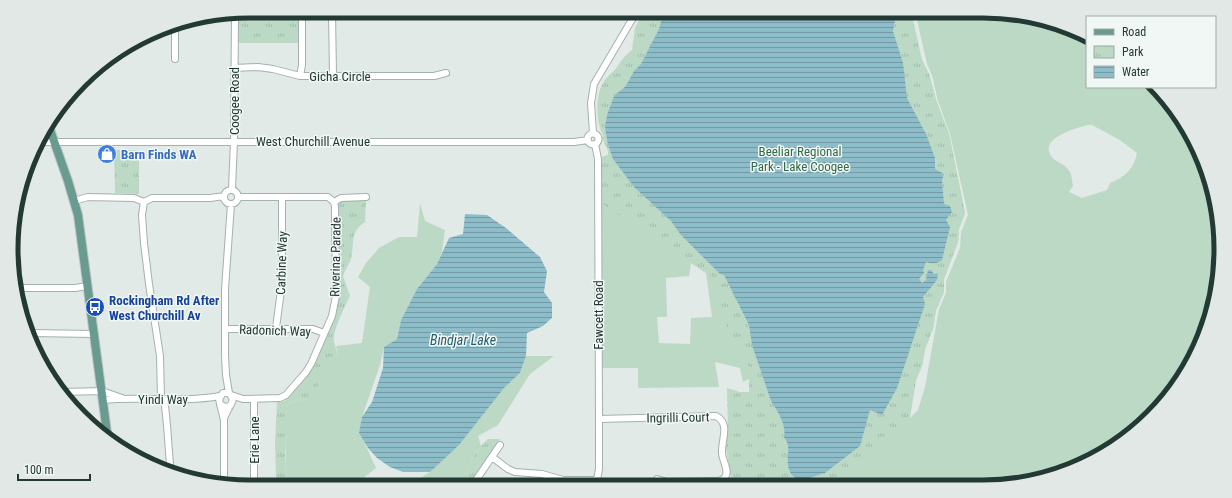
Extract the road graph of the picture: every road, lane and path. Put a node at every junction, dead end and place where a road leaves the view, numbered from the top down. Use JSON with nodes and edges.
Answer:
{"nodes":[{"id":1,"x":235,"y":18,"type":"edge"},
{"id":2,"x":302,"y":18,"type":"edge"},
{"id":3,"x":332,"y":18,"type":"edge"},
{"id":4,"x":633,"y":18,"type":"edge"},
{"id":5,"x":175,"y":30,"type":"edge"},
{"id":6,"x":175,"y":58,"type":"dead end"},
{"id":7,"x":234,"y":68,"type":"junction"},
{"id":8,"x":446,"y":73,"type":"dead end"},
{"id":9,"x":300,"y":76,"type":"junction"},
{"id":10,"x":333,"y":76,"type":"junction"},
{"id":11,"x":50,"y":131,"type":"edge"},
{"id":12,"x":593,"y":133,"type":"junction"},
{"id":13,"x":588,"y":140,"type":"junction"},
{"id":14,"x":234,"y":141,"type":"junction"},
{"id":15,"x":44,"y":142,"type":"edge"},
{"id":16,"x":54,"y":142,"type":"junction"},
{"id":17,"x":595,"y":144,"type":"junction"},
{"id":18,"x":232,"y":189,"type":"junction"},
{"id":19,"x":224,"y":196,"type":"junction"},
{"id":20,"x":239,"y":197,"type":"junction"},
{"id":21,"x":282,"y":197,"type":"junction"},
{"id":22,"x":366,"y":197,"type":"dead end"},
{"id":23,"x":74,"y":201,"type":"junction"},
{"id":24,"x":144,"y":202,"type":"junction"},
{"id":25,"x":334,"y":202,"type":"junction"},
{"id":26,"x":231,"y":204,"type":"junction"},
{"id":27,"x":88,"y":286,"type":"junction"},
{"id":28,"x":21,"y":288,"type":"edge"},
{"id":29,"x":225,"y":328,"type":"junction"},
{"id":30,"x":276,"y":328,"type":"junction"},
{"id":31,"x":324,"y":333,"type":"junction"},
{"id":32,"x":35,"y":334,"type":"edge"},
{"id":33,"x":94,"y":334,"type":"junction"},
{"id":34,"x":102,"y":391,"type":"junction"},
{"id":35,"x":68,"y":392,"type":"edge"},
{"id":36,"x":286,"y":395,"type":"joint"},
{"id":37,"x":224,"y":397,"type":"junction"},
{"id":38,"x":122,"y":399,"type":"junction"},
{"id":39,"x":165,"y":399,"type":"junction"},
{"id":40,"x":243,"y":399,"type":"junction"},
{"id":41,"x":254,"y":399,"type":"junction"},
{"id":42,"x":103,"y":400,"type":"junction"},
{"id":43,"x":231,"y":405,"type":"junction"},
{"id":44,"x":600,"y":418,"type":"junction"},
{"id":45,"x":224,"y":420,"type":"junction"},
{"id":46,"x":107,"y":431,"type":"edge"},
{"id":47,"x":500,"y":445,"type":"dead end"},
{"id":48,"x":492,"y":458,"type":"junction"},
{"id":49,"x":170,"y":466,"type":"edge"},
{"id":50,"x":224,"y":479,"type":"edge"},
{"id":51,"x":657,"y":479,"type":"dead end"},
{"id":52,"x":254,"y":480,"type":"edge"},
{"id":53,"x":476,"y":480,"type":"edge"},
{"id":54,"x":564,"y":480,"type":"edge"},
{"id":55,"x":597,"y":480,"type":"edge"},
{"id":56,"x":660,"y":480,"type":"edge"},
{"id":57,"x":722,"y":480,"type":"edge"}],
"edges":[{"from":1,"to":7,"type":"street","name":"Coogee Road"},
{"from":2,"to":9,"type":"street"},
{"from":3,"to":10,"type":"street"},
{"from":4,"to":12,"type":"street"},
{"from":5,"to":6,"type":"street"},
{"from":7,"to":9,"type":"street","name":"Gicha Circle"},
{"from":7,"to":14,"type":"street","name":"Coogee Road"},
{"from":8,"to":10,"type":"street","name":"Gicha Circle"},
{"from":9,"to":10,"type":"street","name":"Gicha Circle"},
{"from":11,"to":16,"type":"main road"},
{"from":12,"to":13,"type":"street"},
{"from":12,"to":17,"type":"street"},
{"from":13,"to":14,"type":"street","name":"West Churchill Avenue"},
{"from":13,"to":17,"type":"street"},
{"from":14,"to":16,"type":"street","name":"West Churchill Avenue"},
{"from":14,"to":18,"type":"street","name":"Coogee Road"},
{"from":15,"to":16,"type":"street","name":"West Churchill Avenue"},
{"from":16,"to":23,"type":"main road"},
{"from":17,"to":44,"type":"street","name":"Fawcett Road"},
{"from":18,"to":19,"type":"street"},
{"from":18,"to":20,"type":"street"},
{"from":19,"to":24,"type":"street"},
{"from":19,"to":26,"type":"street"},
{"from":20,"to":21,"type":"street","name":"Riverina Parade"},
{"from":20,"to":26,"type":"street"},
{"from":21,"to":25,"type":"street","name":"Riverina Parade"},
{"from":21,"to":30,"type":"street","name":"Carbine Way"},
{"from":22,"to":25,"type":"street"},
{"from":23,"to":24,"type":"street"},
{"from":23,"to":27,"type":"main road"},
{"from":24,"to":39,"type":"street"},
{"from":25,"to":31,"type":"street","name":"Riverina Parade"},
{"from":26,"to":29,"type":"street"},
{"from":27,"to":28,"type":"street"},
{"from":27,"to":33,"type":"main road"},
{"from":29,"to":30,"type":"street","name":"Radonich Way"},
{"from":29,"to":37,"type":"street"},
{"from":30,"to":31,"type":"street","name":"Radonich Way"},
{"from":31,"to":36,"type":"street","name":"Riverina Parade"},
{"from":32,"to":33,"type":"street"},
{"from":33,"to":34,"type":"main road"},
{"from":34,"to":35,"type":"street"},
{"from":34,"to":38,"type":"street","name":"Yindi Way"},
{"from":34,"to":42,"type":"main road"},
{"from":36,"to":41,"type":"street","name":"Yindi Way"},
{"from":37,"to":39,"type":"street","name":"Yindi Way"},
{"from":37,"to":40,"type":"street","name":"Yindi Way"},
{"from":37,"to":43,"type":"street"},
{"from":37,"to":43,"type":"street","name":"Yindi Way"},
{"from":37,"to":45,"type":"street"},
{"from":38,"to":39,"type":"street","name":"Yindi Way"},
{"from":38,"to":42,"type":"street","name":"Yindi Way"},
{"from":39,"to":49,"type":"street"},
{"from":40,"to":41,"type":"street","name":"Yindi Way"},
{"from":40,"to":43,"type":"street","name":"Yindi Way"},
{"from":41,"to":52,"type":"street","name":"Erie Lane"},
{"from":42,"to":46,"type":"main road"},
{"from":43,"to":45,"type":"street"},
{"from":44,"to":55,"type":"street","name":"Fawcett Road"},
{"from":44,"to":57,"type":"street","name":"Ingrilli Court"},
{"from":45,"to":50,"type":"street"},
{"from":47,"to":48,"type":"street"},
{"from":48,"to":53,"type":"street"},
{"from":48,"to":54,"type":"street"},
{"from":51,"to":56,"type":"street","name":"Ingrilli Court"}]}
